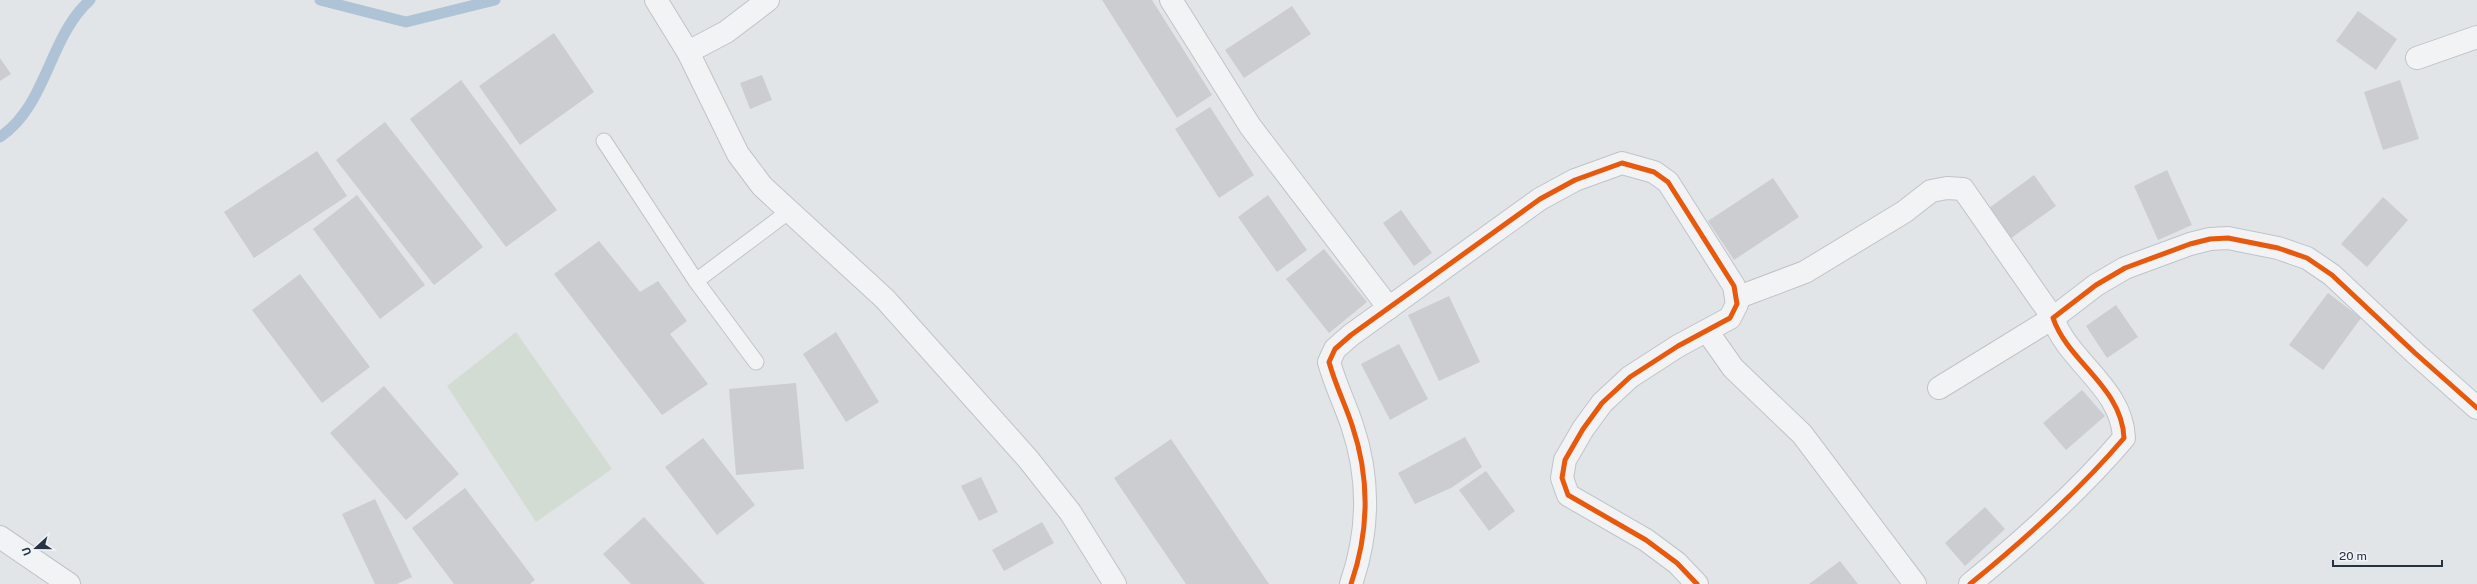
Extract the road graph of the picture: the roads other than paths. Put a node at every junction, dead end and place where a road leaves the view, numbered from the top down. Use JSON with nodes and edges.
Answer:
{"nodes":[{"id":1,"x":656,"y":0,"type":"edge"},
{"id":2,"x":768,"y":0,"type":"edge"},
{"id":3,"x":1171,"y":0,"type":"edge"},
{"id":4,"x":2477,"y":38,"type":"edge"},
{"id":5,"x":688,"y":52,"type":"junction"},
{"id":6,"x":2417,"y":58,"type":"dead end"},
{"id":7,"x":604,"y":141,"type":"dead end"},
{"id":8,"x":788,"y":212,"type":"junction"},
{"id":9,"x":696,"y":281,"type":"junction"},
{"id":10,"x":1736,"y":298,"type":"junction"},
{"id":11,"x":1389,"y":308,"type":"junction"},
{"id":12,"x":2053,"y":318,"type":"junction"},
{"id":13,"x":1707,"y":331,"type":"junction"},
{"id":14,"x":756,"y":362,"type":"dead end"},
{"id":15,"x":1939,"y":388,"type":"dead end"},
{"id":16,"x":2477,"y":408,"type":"edge"},
{"id":17,"x":0,"y":537,"type":"edge"},
{"id":18,"x":1357,"y":582,"type":"edge"},
{"id":19,"x":69,"y":584,"type":"edge"},
{"id":20,"x":1115,"y":584,"type":"edge"},
{"id":21,"x":1697,"y":584,"type":"edge"},
{"id":22,"x":1915,"y":584,"type":"edge"},
{"id":23,"x":1970,"y":584,"type":"edge"}],
"edges":[{"from":1,"to":5,"type":"street"},
{"from":2,"to":5,"type":"street"},
{"from":3,"to":11,"type":"street"},
{"from":4,"to":6,"type":"street"},
{"from":5,"to":8,"type":"street"},
{"from":7,"to":9,"type":"lane"},
{"from":8,"to":9,"type":"lane"},
{"from":8,"to":20,"type":"street"},
{"from":9,"to":14,"type":"lane"},
{"from":10,"to":11,"type":"street"},
{"from":10,"to":12,"type":"street"},
{"from":10,"to":13,"type":"street"},
{"from":11,"to":18,"type":"street"},
{"from":12,"to":15,"type":"street"},
{"from":12,"to":16,"type":"street"},
{"from":12,"to":23,"type":"street"},
{"from":13,"to":21,"type":"street"},
{"from":13,"to":22,"type":"street"},
{"from":17,"to":19,"type":"street"}]}
